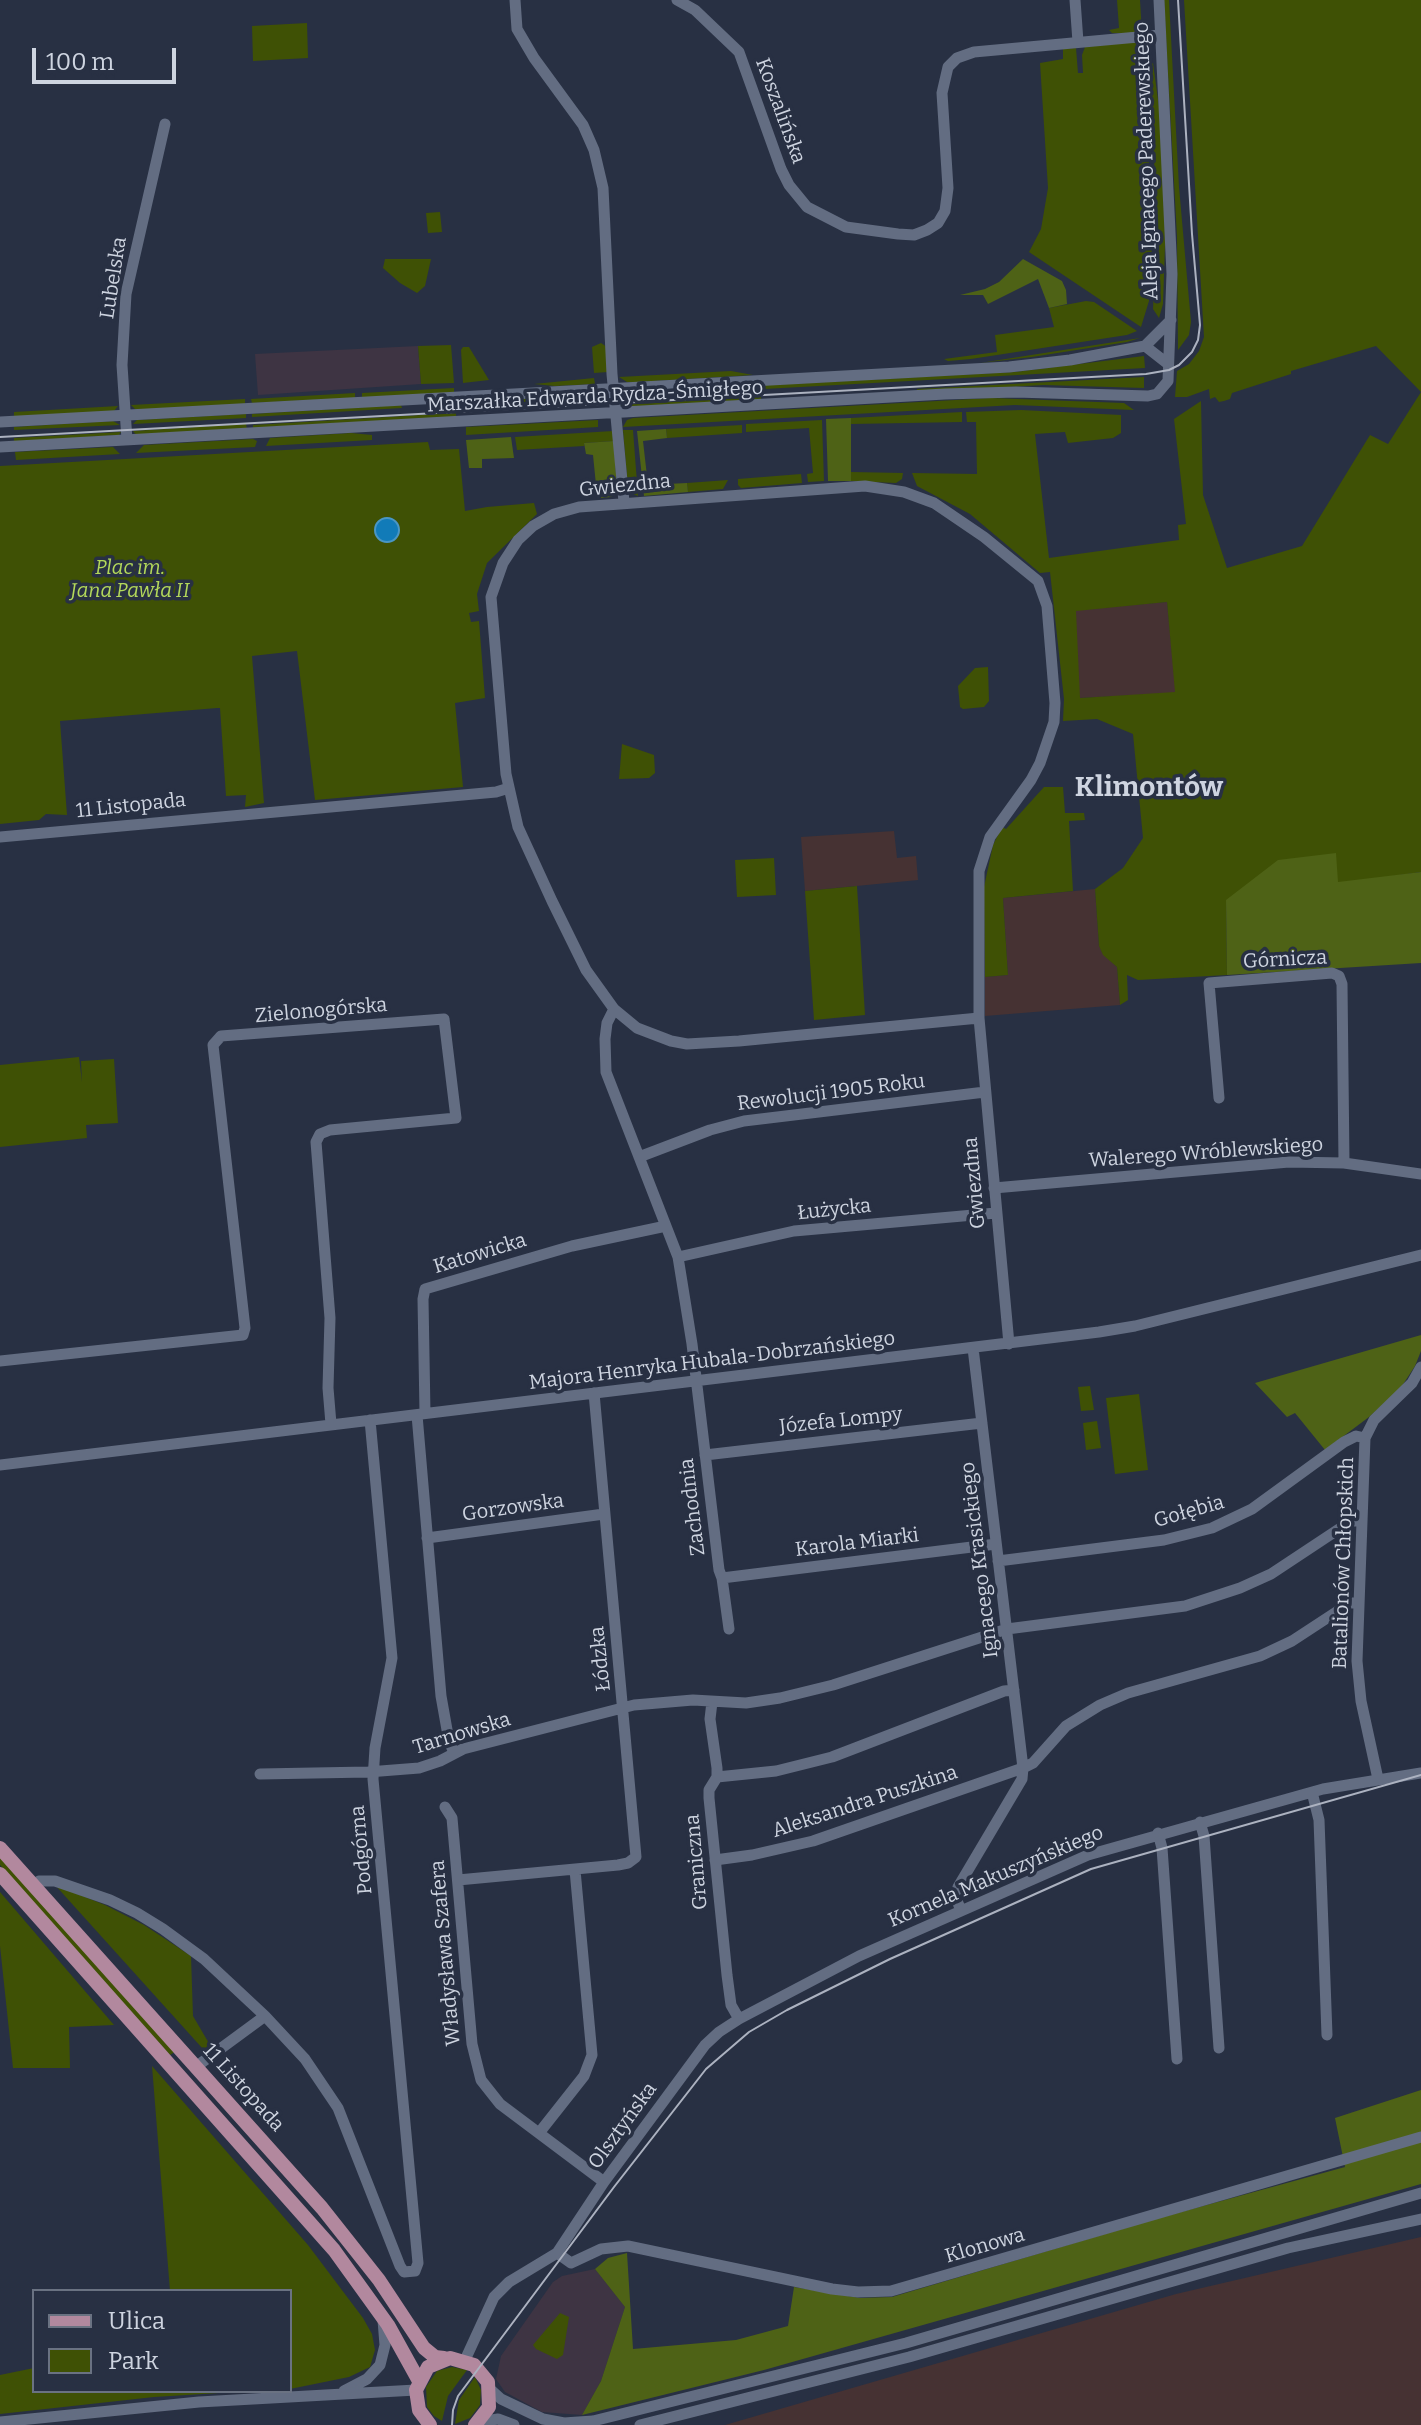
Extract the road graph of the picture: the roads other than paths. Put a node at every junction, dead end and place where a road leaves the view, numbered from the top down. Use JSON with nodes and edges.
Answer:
{"nodes":[{"id":1,"x":515,"y":0,"type":"edge"},
{"id":2,"x":677,"y":0,"type":"edge"},
{"id":3,"x":1075,"y":0,"type":"edge"},
{"id":4,"x":1159,"y":0,"type":"edge"},
{"id":5,"x":1160,"y":35,"type":"junction"},
{"id":6,"x":1078,"y":42,"type":"junction"},
{"id":7,"x":165,"y":124,"type":"dead end"},
{"id":8,"x":1171,"y":320,"type":"junction"},
{"id":9,"x":1145,"y":346,"type":"junction"},
{"id":10,"x":1168,"y":364,"type":"junction"},
{"id":11,"x":614,"y":388,"type":"junction"},
{"id":12,"x":616,"y":414,"type":"junction"},
{"id":13,"x":125,"y":416,"type":"junction"},
{"id":14,"x":0,"y":422,"type":"edge"},
{"id":15,"x":127,"y":440,"type":"junction"},
{"id":16,"x":0,"y":447,"type":"edge"},
{"id":17,"x":624,"y":502,"type":"junction"},
{"id":18,"x":509,"y":788,"type":"junction"},
{"id":19,"x":0,"y":837,"type":"edge"},
{"id":20,"x":614,"y":1009,"type":"junction"},
{"id":21,"x":979,"y":1018,"type":"junction"},
{"id":22,"x":985,"y":1092,"type":"junction"},
{"id":23,"x":1219,"y":1098,"type":"dead end"},
{"id":24,"x":639,"y":1157,"type":"junction"},
{"id":25,"x":1344,"y":1163,"type":"junction"},
{"id":26,"x":1421,"y":1174,"type":"edge"},
{"id":27,"x":994,"y":1188,"type":"junction"},
{"id":28,"x":996,"y":1213,"type":"junction"},
{"id":29,"x":666,"y":1226,"type":"junction"},
{"id":30,"x":1421,"y":1255,"type":"edge"},
{"id":31,"x":678,"y":1257,"type":"junction"},
{"id":32,"x":1009,"y":1344,"type":"junction"},
{"id":33,"x":973,"y":1348,"type":"junction"},
{"id":34,"x":0,"y":1361,"type":"edge"},
{"id":35,"x":1421,"y":1367,"type":"edge"},
{"id":36,"x":696,"y":1381,"type":"junction"},
{"id":37,"x":594,"y":1393,"type":"junction"},
{"id":38,"x":421,"y":1414,"type":"junction"},
{"id":39,"x":370,"y":1420,"type":"junction"},
{"id":40,"x":982,"y":1423,"type":"junction"},
{"id":41,"x":331,"y":1424,"type":"junction"},
{"id":42,"x":1365,"y":1438,"type":"junction"},
{"id":43,"x":705,"y":1455,"type":"junction"},
{"id":44,"x":0,"y":1465,"type":"edge"},
{"id":45,"x":604,"y":1514,"type":"junction"},
{"id":46,"x":1362,"y":1521,"type":"junction"},
{"id":47,"x":427,"y":1538,"type":"junction"},
{"id":48,"x":996,"y":1544,"type":"junction"},
{"id":49,"x":998,"y":1561,"type":"junction"},
{"id":50,"x":722,"y":1578,"type":"junction"},
{"id":51,"x":1358,"y":1603,"type":"junction"},
{"id":52,"x":729,"y":1629,"type":"dead end"},
{"id":53,"x":1007,"y":1629,"type":"junction"},
{"id":54,"x":1014,"y":1690,"type":"junction"},
{"id":55,"x":712,"y":1702,"type":"junction"},
{"id":56,"x":624,"y":1708,"type":"junction"},
{"id":57,"x":454,"y":1753,"type":"junction"},
{"id":58,"x":1023,"y":1768,"type":"junction"},
{"id":59,"x":373,"y":1772,"type":"junction"},
{"id":60,"x":1421,"y":1773,"type":"edge"},
{"id":61,"x":260,"y":1774,"type":"dead end"},
{"id":62,"x":717,"y":1777,"type":"junction"},
{"id":63,"x":1378,"y":1779,"type":"junction"},
{"id":64,"x":1312,"y":1792,"type":"junction"},
{"id":65,"x":445,"y":1807,"type":"dead end"},
{"id":66,"x":1200,"y":1822,"type":"junction"},
{"id":67,"x":1158,"y":1833,"type":"junction"},
{"id":68,"x":0,"y":1848,"type":"edge"},
{"id":69,"x":715,"y":1860,"type":"junction"},
{"id":70,"x":575,"y":1870,"type":"junction"},
{"id":71,"x":0,"y":1874,"type":"edge"},
{"id":72,"x":458,"y":1880,"type":"junction"},
{"id":73,"x":33,"y":1885,"type":"junction"},
{"id":74,"x":961,"y":1910,"type":"junction"},
{"id":75,"x":265,"y":2016,"type":"junction"},
{"id":76,"x":739,"y":2019,"type":"junction"},
{"id":77,"x":1327,"y":2035,"type":"dead end"},
{"id":78,"x":1219,"y":2048,"type":"dead end"},
{"id":79,"x":1177,"y":2059,"type":"dead end"},
{"id":80,"x":197,"y":2066,"type":"junction"},
{"id":81,"x":539,"y":2133,"type":"junction"},
{"id":82,"x":1421,"y":2137,"type":"edge"},
{"id":83,"x":604,"y":2182,"type":"junction"},
{"id":84,"x":1421,"y":2193,"type":"edge"},
{"id":85,"x":1421,"y":2219,"type":"edge"},
{"id":86,"x":557,"y":2253,"type":"junction"},
{"id":87,"x":383,"y":2317,"type":"junction"},
{"id":88,"x":444,"y":2358,"type":"junction"},
{"id":89,"x":465,"y":2360,"type":"junction"},
{"id":90,"x":417,"y":2385,"type":"junction"},
{"id":91,"x":490,"y":2389,"type":"junction"},
{"id":92,"x":340,"y":2393,"type":"junction"},
{"id":93,"x":0,"y":2422,"type":"edge"},
{"id":94,"x":477,"y":2424,"type":"edge"},
{"id":95,"x":430,"y":2425,"type":"edge"},
{"id":96,"x":514,"y":2425,"type":"edge"},
{"id":97,"x":640,"y":2425,"type":"edge"}],
"edges":[{"from":1,"to":11,"type":"street"},
{"from":2,"to":6,"type":"street","name":"Koszalińska"},
{"from":3,"to":6,"type":"street"},
{"from":4,"to":5,"type":"street","name":"Aleja Ignacego Paderewskiego"},
{"from":5,"to":6,"type":"street","name":"Koszalińska"},
{"from":5,"to":8,"type":"street","name":"Aleja Ignacego Paderewskiego"},
{"from":7,"to":13,"type":"street","name":"Lubelska"},
{"from":8,"to":9,"type":"street"},
{"from":8,"to":10,"type":"street","name":"Marszałka Edwarda Rydza-Śmigłego"},
{"from":9,"to":10,"type":"street"},
{"from":9,"to":11,"type":"street","name":"Marszałka Edwarda Rydza-Śmigłego"},
{"from":10,"to":12,"type":"street","name":"Marszałka Edwarda Rydza-Śmigłego"},
{"from":11,"to":12,"type":"street"},
{"from":11,"to":13,"type":"street","name":"Marszałka Edwarda Rydza-Śmigłego"},
{"from":12,"to":15,"type":"street","name":"Marszałka Edwarda Rydza-Śmigłego"},
{"from":12,"to":17,"type":"street"},
{"from":13,"to":14,"type":"street","name":"Marszałka Edwarda Rydza-Śmigłego"},
{"from":13,"to":15,"type":"street","name":"Lubelska"},
{"from":15,"to":16,"type":"street","name":"Marszałka Edwarda Rydza-Śmigłego"},
{"from":17,"to":18,"type":"street","name":"Gwiezdna"},
{"from":17,"to":21,"type":"street","name":"Gwiezdna"},
{"from":18,"to":19,"type":"street","name":"11 Listopada"},
{"from":18,"to":20,"type":"street","name":"Gwiezdna"},
{"from":20,"to":21,"type":"street","name":"Gwiezdna"},
{"from":20,"to":24,"type":"street","name":"Zachodnia"},
{"from":21,"to":22,"type":"street","name":"Gwiezdna"},
{"from":22,"to":24,"type":"street","name":"Rewolucji 1905 Roku"},
{"from":22,"to":27,"type":"street","name":"Gwiezdna"},
{"from":23,"to":25,"type":"street","name":"Górnicza"},
{"from":24,"to":29,"type":"street","name":"Zachodnia"},
{"from":25,"to":26,"type":"street","name":"Walerego Wróblewskiego"},
{"from":25,"to":27,"type":"street","name":"Walerego Wróblewskiego"},
{"from":27,"to":28,"type":"street","name":"Gwiezdna"},
{"from":28,"to":31,"type":"street","name":"Łużycka"},
{"from":28,"to":32,"type":"street","name":"Gwiezdna"},
{"from":29,"to":31,"type":"street","name":"Zachodnia"},
{"from":29,"to":38,"type":"street","name":"Katowicka"},
{"from":30,"to":32,"type":"street","name":"Majora Henryka Hubala-Dobrzańskiego"},
{"from":31,"to":36,"type":"street","name":"Zachodnia"},
{"from":32,"to":33,"type":"street","name":"Majora Henryka Hubala-Dobrzańskiego"},
{"from":33,"to":36,"type":"street","name":"Majora Henryka Hubala-Dobrzańskiego"},
{"from":33,"to":40,"type":"street","name":"Ignacego Krasickiego"},
{"from":34,"to":41,"type":"street","name":"Zielonogórska"},
{"from":35,"to":42,"type":"street","name":"Batalionów Chłopskich"},
{"from":36,"to":37,"type":"street","name":"Majora Henryka Hubala-Dobrzańskiego"},
{"from":36,"to":43,"type":"street","name":"Zachodnia"},
{"from":37,"to":38,"type":"street","name":"Majora Henryka Hubala-Dobrzańskiego"},
{"from":37,"to":45,"type":"street","name":"Łódzka"},
{"from":38,"to":39,"type":"street","name":"Majora Henryka Hubala-Dobrzańskiego"},
{"from":38,"to":47,"type":"street"},
{"from":39,"to":41,"type":"street","name":"Majora Henryka Hubala-Dobrzańskiego"},
{"from":39,"to":59,"type":"street","name":"Podgórna"},
{"from":40,"to":43,"type":"street","name":"Józefa Lompy"},
{"from":40,"to":48,"type":"street","name":"Ignacego Krasickiego"},
{"from":41,"to":44,"type":"street","name":"Majora Henryka Hubala-Dobrzańskiego"},
{"from":42,"to":46,"type":"street","name":"Batalionów Chłopskich"},
{"from":42,"to":49,"type":"street","name":"Gołębia"},
{"from":43,"to":50,"type":"street","name":"Zachodnia"},
{"from":45,"to":47,"type":"street","name":"Gorzowska"},
{"from":45,"to":56,"type":"street","name":"Łódzka"},
{"from":46,"to":51,"type":"street","name":"Batalionów Chłopskich"},
{"from":46,"to":53,"type":"street","name":"Tarnowska"},
{"from":47,"to":57,"type":"street"},
{"from":48,"to":49,"type":"street","name":"Ignacego Krasickiego"},
{"from":48,"to":50,"type":"street","name":"Karola Miarki"},
{"from":49,"to":53,"type":"street","name":"Ignacego Krasickiego"},
{"from":50,"to":52,"type":"street","name":"Zachodnia"},
{"from":51,"to":58,"type":"street"},
{"from":51,"to":63,"type":"street","name":"Batalionów Chłopskich"},
{"from":53,"to":54,"type":"street","name":"Ignacego Krasickiego"},
{"from":53,"to":55,"type":"street","name":"Tarnowska"},
{"from":54,"to":58,"type":"street","name":"Ignacego Krasickiego"},
{"from":54,"to":62,"type":"street"},
{"from":55,"to":56,"type":"street","name":"Tarnowska"},
{"from":55,"to":62,"type":"street","name":"Graniczna"},
{"from":56,"to":57,"type":"street","name":"Tarnowska"},
{"from":56,"to":70,"type":"street","name":"Łódzka"},
{"from":57,"to":59,"type":"street","name":"Tarnowska"},
{"from":58,"to":69,"type":"street","name":"Aleksandra Puszkina"},
{"from":58,"to":74,"type":"street"},
{"from":59,"to":61,"type":"street","name":"Tarnowska"},
{"from":59,"to":75,"type":"street","name":"Podgórna"},
{"from":60,"to":63,"type":"street","name":"Kornela Makuszyńskiego"},
{"from":62,"to":69,"type":"street","name":"Graniczna"},
{"from":63,"to":64,"type":"street","name":"Kornela Makuszyńskiego"},
{"from":64,"to":66,"type":"street","name":"Kornela Makuszyńskiego"},
{"from":64,"to":77,"type":"street"},
{"from":65,"to":72,"type":"street","name":"Władysława Szafera"},
{"from":66,"to":67,"type":"street","name":"Kornela Makuszyńskiego"},
{"from":66,"to":78,"type":"street"},
{"from":67,"to":74,"type":"street","name":"Kornela Makuszyńskiego"},
{"from":67,"to":79,"type":"street"},
{"from":68,"to":73,"type":"main road","name":"11 Listopada"},
{"from":69,"to":76,"type":"street","name":"Graniczna"},
{"from":70,"to":72,"type":"street","name":"Łódzka"},
{"from":70,"to":81,"type":"street"},
{"from":71,"to":87,"type":"main road","name":"11 Listopada"},
{"from":72,"to":81,"type":"street","name":"Władysława Szafera"},
{"from":73,"to":75,"type":"street"},
{"from":73,"to":80,"type":"main road","name":"11 Listopada"},
{"from":74,"to":76,"type":"street","name":"Kornela Makuszyńskiego"},
{"from":75,"to":80,"type":"street"},
{"from":76,"to":83,"type":"street","name":"Olsztyńska"},
{"from":80,"to":88,"type":"main road","name":"11 Listopada"},
{"from":81,"to":83,"type":"street","name":"Władysława Szafera"},
{"from":82,"to":86,"type":"street","name":"Klonowa"},
{"from":83,"to":86,"type":"street","name":"Olsztyńska"},
{"from":84,"to":91,"type":"street"},
{"from":85,"to":97,"type":"street"},
{"from":86,"to":89,"type":"street","name":"Olsztyńska"},
{"from":87,"to":90,"type":"main road","name":"11 Listopada"},
{"from":87,"to":92,"type":"street"},
{"from":88,"to":89,"type":"main road"},
{"from":88,"to":90,"type":"main road"},
{"from":89,"to":91,"type":"main road"},
{"from":90,"to":92,"type":"street"},
{"from":90,"to":95,"type":"main road","name":"11 Listopada"},
{"from":91,"to":94,"type":"main road"},
{"from":92,"to":93,"type":"street"},
{"from":94,"to":96,"type":"street"}]}
